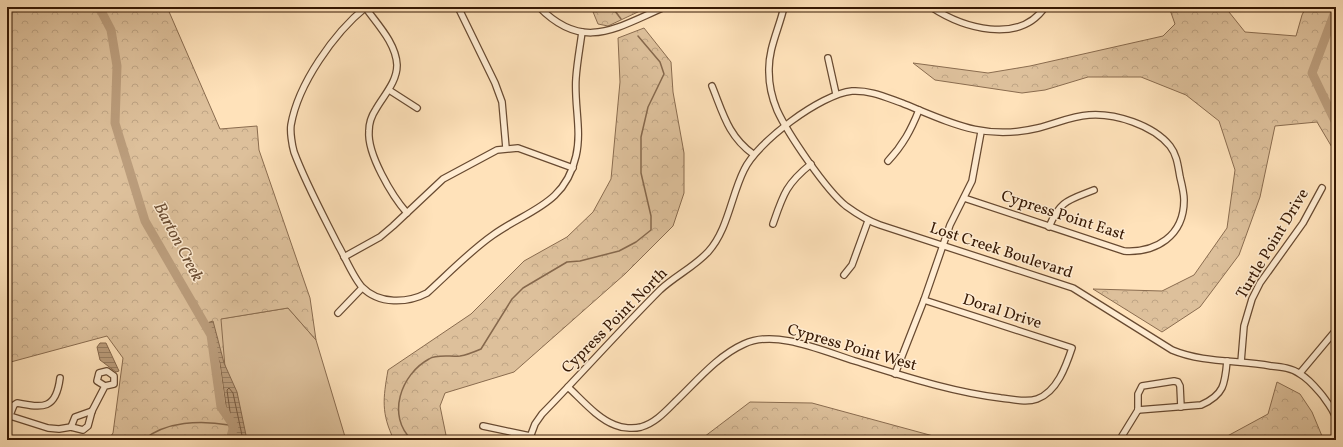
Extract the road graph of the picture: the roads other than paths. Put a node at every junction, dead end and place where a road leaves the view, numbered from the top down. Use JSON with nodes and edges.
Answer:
{"nodes":[{"id":1,"x":366,"y":7,"type":"edge"},
{"id":2,"x":458,"y":7,"type":"edge"},
{"id":3,"x":539,"y":7,"type":"edge"},
{"id":4,"x":665,"y":7,"type":"edge"},
{"id":5,"x":784,"y":7,"type":"edge"},
{"id":6,"x":931,"y":7,"type":"edge"},
{"id":7,"x":1045,"y":7,"type":"edge"},
{"id":8,"x":582,"y":32,"type":"junction"},
{"id":9,"x":828,"y":58,"type":"dead end"},
{"id":10,"x":712,"y":86,"type":"dead end"},
{"id":11,"x":389,"y":90,"type":"junction"},
{"id":12,"x":836,"y":94,"type":"junction"},
{"id":13,"x":417,"y":108,"type":"dead end"},
{"id":14,"x":919,"y":110,"type":"junction"},
{"id":15,"x":786,"y":125,"type":"junction"},
{"id":16,"x":981,"y":132,"type":"junction"},
{"id":17,"x":506,"y":148,"type":"junction"},
{"id":18,"x":753,"y":154,"type":"junction"},
{"id":19,"x":888,"y":161,"type":"dead end"},
{"id":20,"x":811,"y":164,"type":"junction"},
{"id":21,"x":573,"y":168,"type":"junction"},
{"id":22,"x":1322,"y":188,"type":"dead end"},
{"id":23,"x":1094,"y":190,"type":"dead end"},
{"id":24,"x":964,"y":198,"type":"junction"},
{"id":25,"x":407,"y":213,"type":"junction"},
{"id":26,"x":868,"y":221,"type":"junction"},
{"id":27,"x":773,"y":224,"type":"dead end"},
{"id":28,"x":1049,"y":227,"type":"junction"},
{"id":29,"x":942,"y":246,"type":"junction"},
{"id":30,"x":344,"y":257,"type":"junction"},
{"id":31,"x":844,"y":275,"type":"dead end"},
{"id":32,"x":362,"y":288,"type":"junction"},
{"id":33,"x":924,"y":300,"type":"junction"},
{"id":34,"x":338,"y":313,"type":"dead end"},
{"id":35,"x":1336,"y":330,"type":"edge"},
{"id":36,"x":1072,"y":348,"type":"joint"},
{"id":37,"x":1228,"y":361,"type":"junction"},
{"id":38,"x":1241,"y":362,"type":"junction"},
{"id":39,"x":895,"y":374,"type":"junction"},
{"id":40,"x":1300,"y":374,"type":"junction"},
{"id":41,"x":60,"y":378,"type":"dead end"},
{"id":42,"x":105,"y":386,"type":"dead end"},
{"id":43,"x":568,"y":387,"type":"junction"},
{"id":44,"x":1181,"y":407,"type":"junction"},
{"id":45,"x":1138,"y":410,"type":"junction"},
{"id":46,"x":92,"y":411,"type":"junction"},
{"id":47,"x":8,"y":415,"type":"edge"},
{"id":48,"x":1335,"y":417,"type":"edge"},
{"id":49,"x":483,"y":426,"type":"dead end"},
{"id":50,"x":71,"y":427,"type":"junction"},
{"id":51,"x":1122,"y":436,"type":"dead end"},
{"id":52,"x":530,"y":438,"type":"edge"}],
"edges":[{"from":1,"to":11,"type":"street"},
{"from":1,"to":30,"type":"street"},
{"from":2,"to":17,"type":"street"},
{"from":3,"to":8,"type":"street"},
{"from":4,"to":8,"type":"street"},
{"from":5,"to":15,"type":"street","name":"Lost Creek Boulevard"},
{"from":6,"to":7,"type":"street"},
{"from":8,"to":21,"type":"street"},
{"from":9,"to":12,"type":"street"},
{"from":10,"to":18,"type":"street"},
{"from":11,"to":13,"type":"street"},
{"from":11,"to":25,"type":"street"},
{"from":12,"to":14,"type":"street","name":"Cypress Point East"},
{"from":12,"to":15,"type":"street","name":"Cypress Point East"},
{"from":14,"to":16,"type":"street","name":"Cypress Point East"},
{"from":14,"to":19,"type":"street"},
{"from":15,"to":18,"type":"street","name":"Cypress Point North"},
{"from":15,"to":20,"type":"street","name":"Lost Creek Boulevard"},
{"from":16,"to":24,"type":"street"},
{"from":16,"to":28,"type":"street","name":"Cypress Point East"},
{"from":17,"to":21,"type":"street"},
{"from":17,"to":25,"type":"street"},
{"from":18,"to":43,"type":"street","name":"Cypress Point North"},
{"from":20,"to":26,"type":"street","name":"Lost Creek Boulevard"},
{"from":20,"to":27,"type":"street"},
{"from":21,"to":32,"type":"street"},
{"from":22,"to":38,"type":"street","name":"Turtle Point Drive"},
{"from":23,"to":28,"type":"street"},
{"from":24,"to":28,"type":"street","name":"Cypress Point East"},
{"from":24,"to":29,"type":"street"},
{"from":25,"to":30,"type":"street"},
{"from":26,"to":29,"type":"street","name":"Lost Creek Boulevard"},
{"from":26,"to":31,"type":"street"},
{"from":29,"to":33,"type":"street"},
{"from":29,"to":37,"type":"street","name":"Lost Creek Boulevard"},
{"from":30,"to":32,"type":"street"},
{"from":32,"to":34,"type":"street"},
{"from":33,"to":36,"type":"street","name":"Doral Drive"},
{"from":33,"to":39,"type":"street"},
{"from":35,"to":40,"type":"street"},
{"from":36,"to":39,"type":"street","name":"Cypress Point West"},
{"from":37,"to":38,"type":"street","name":"Lost Creek Boulevard"},
{"from":37,"to":44,"type":"street"},
{"from":38,"to":40,"type":"street","name":"Lost Creek Boulevard"},
{"from":39,"to":43,"type":"street","name":"Cypress Point West"},
{"from":40,"to":48,"type":"street","name":"Lost Creek Boulevard"},
{"from":41,"to":47,"type":"street"},
{"from":42,"to":46,"type":"street"},
{"from":43,"to":52,"type":"street","name":"Cypress Point North"},
{"from":44,"to":45,"type":"street"},
{"from":44,"to":45,"type":"street"},
{"from":45,"to":51,"type":"street"},
{"from":46,"to":50,"type":"street"},
{"from":46,"to":50,"type":"street"},
{"from":47,"to":50,"type":"street"},
{"from":49,"to":52,"type":"street"}]}
